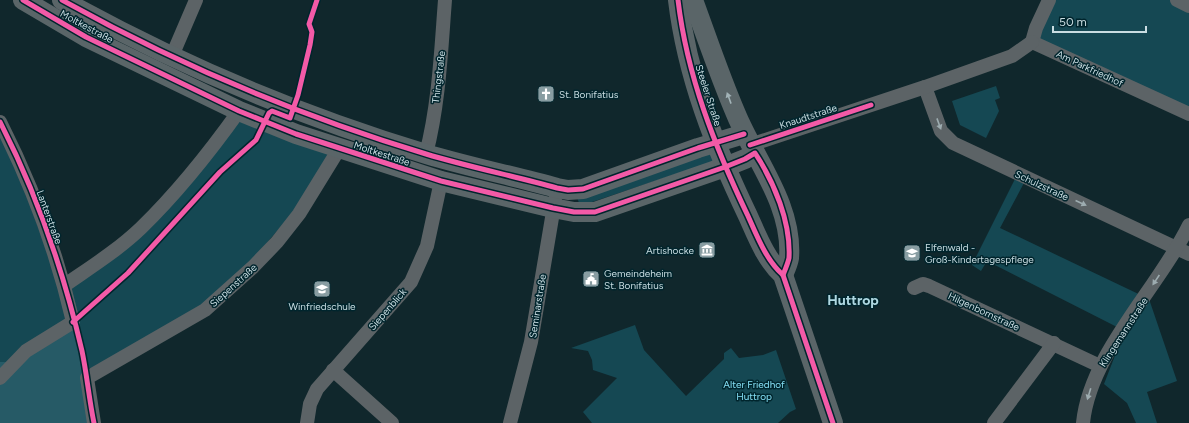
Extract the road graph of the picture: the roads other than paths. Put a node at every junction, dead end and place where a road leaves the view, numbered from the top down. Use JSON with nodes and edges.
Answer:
{"nodes":[{"id":1,"x":23,"y":0,"type":"edge"},
{"id":2,"x":62,"y":0,"type":"edge"},
{"id":3,"x":196,"y":0,"type":"edge"},
{"id":4,"x":445,"y":0,"type":"edge"},
{"id":5,"x":678,"y":0,"type":"edge"},
{"id":6,"x":693,"y":0,"type":"edge"},
{"id":7,"x":1049,"y":0,"type":"edge"},
{"id":8,"x":1177,"y":0,"type":"edge"},
{"id":9,"x":1189,"y":6,"type":"edge"},
{"id":10,"x":1032,"y":42,"type":"junction"},
{"id":11,"x":172,"y":56,"type":"junction"},
{"id":12,"x":925,"y":87,"type":"junction"},
{"id":13,"x":239,"y":111,"type":"junction"},
{"id":14,"x":1189,"y":114,"type":"edge"},
{"id":15,"x":0,"y":122,"type":"edge"},
{"id":16,"x":716,"y":142,"type":"junction"},
{"id":17,"x":750,"y":144,"type":"junction"},
{"id":18,"x":339,"y":149,"type":"junction"},
{"id":19,"x":426,"y":154,"type":"junction"},
{"id":20,"x":724,"y":167,"type":"junction"},
{"id":21,"x":440,"y":181,"type":"junction"},
{"id":22,"x":557,"y":188,"type":"junction"},
{"id":23,"x":553,"y":208,"type":"junction"},
{"id":24,"x":1189,"y":225,"type":"edge"},
{"id":25,"x":1184,"y":250,"type":"edge"},
{"id":26,"x":783,"y":275,"type":"junction"},
{"id":27,"x":65,"y":285,"type":"junction"},
{"id":28,"x":914,"y":288,"type":"dead end"},
{"id":29,"x":1054,"y":343,"type":"junction"},
{"id":30,"x":1100,"y":366,"type":"junction"},
{"id":31,"x":333,"y":370,"type":"junction"},
{"id":32,"x":0,"y":378,"type":"edge"},
{"id":33,"x":94,"y":423,"type":"edge"},
{"id":34,"x":307,"y":423,"type":"edge"},
{"id":35,"x":392,"y":423,"type":"edge"},
{"id":36,"x":510,"y":423,"type":"edge"},
{"id":37,"x":833,"y":423,"type":"edge"},
{"id":38,"x":994,"y":423,"type":"edge"},
{"id":39,"x":1083,"y":423,"type":"edge"}],
"edges":[{"from":1,"to":13,"type":"street","name":"Moltkestraße"},
{"from":2,"to":11,"type":"street","name":"Moltkestraße"},
{"from":3,"to":11,"type":"street"},
{"from":4,"to":19,"type":"street","name":"Thingstraße"},
{"from":5,"to":16,"type":"street","name":"Steeler Straße"},
{"from":17,"to":6,"type":"street","name":"Steeler Straße","one_way":true},
{"from":7,"to":10,"type":"street"},
{"from":8,"to":9,"type":"street"},
{"from":10,"to":12,"type":"street","name":"Knaudtstraße"},
{"from":10,"to":14,"type":"street","name":"Am Parkfriedhof"},
{"from":11,"to":19,"type":"street","name":"Moltkestraße"},
{"from":12,"to":17,"type":"street","name":"Knaudtstraße"},
{"from":12,"to":25,"type":"street","name":"Schulzstraße","one_way":true},
{"from":13,"to":18,"type":"street","name":"Moltkestraße"},
{"from":13,"to":27,"type":"street"},
{"from":15,"to":27,"type":"street","name":"Lanterstraße"},
{"from":16,"to":17,"type":"street","name":"Moltkestraße"},
{"from":16,"to":20,"type":"street","name":"Steeler Straße"},
{"from":16,"to":22,"type":"street","name":"Moltkestraße"},
{"from":17,"to":20,"type":"street","name":"Moltkestraße"},
{"from":17,"to":26,"type":"street","name":"Steeler Straße"},
{"from":18,"to":21,"type":"street","name":"Moltkestraße"},
{"from":18,"to":33,"type":"street","name":"Siepenstraße"},
{"from":19,"to":22,"type":"street","name":"Moltkestraße"},
{"from":20,"to":23,"type":"street","name":"Moltkestraße"},
{"from":20,"to":26,"type":"street","name":"Steeler Straße"},
{"from":21,"to":23,"type":"street","name":"Moltkestraße"},
{"from":21,"to":31,"type":"street","name":"Siepenblick"},
{"from":22,"to":23,"type":"street","name":"Seminarstraße"},
{"from":23,"to":36,"type":"street","name":"Seminarstraße"},
{"from":24,"to":25,"type":"street"},
{"from":25,"to":30,"type":"street","name":"Klingemannstraße","one_way":true},
{"from":26,"to":37,"type":"street","name":"Steeler Straße"},
{"from":27,"to":32,"type":"street","name":"Lanterstraße"},
{"from":28,"to":29,"type":"street","name":"Hilgenbornstraße"},
{"from":29,"to":30,"type":"street","name":"Hilgenbornstraße"},
{"from":29,"to":38,"type":"street"},
{"from":30,"to":39,"type":"street","name":"Klingemannstraße","one_way":true},
{"from":31,"to":34,"type":"street","name":"Siepenblick"},
{"from":31,"to":35,"type":"street"}]}
